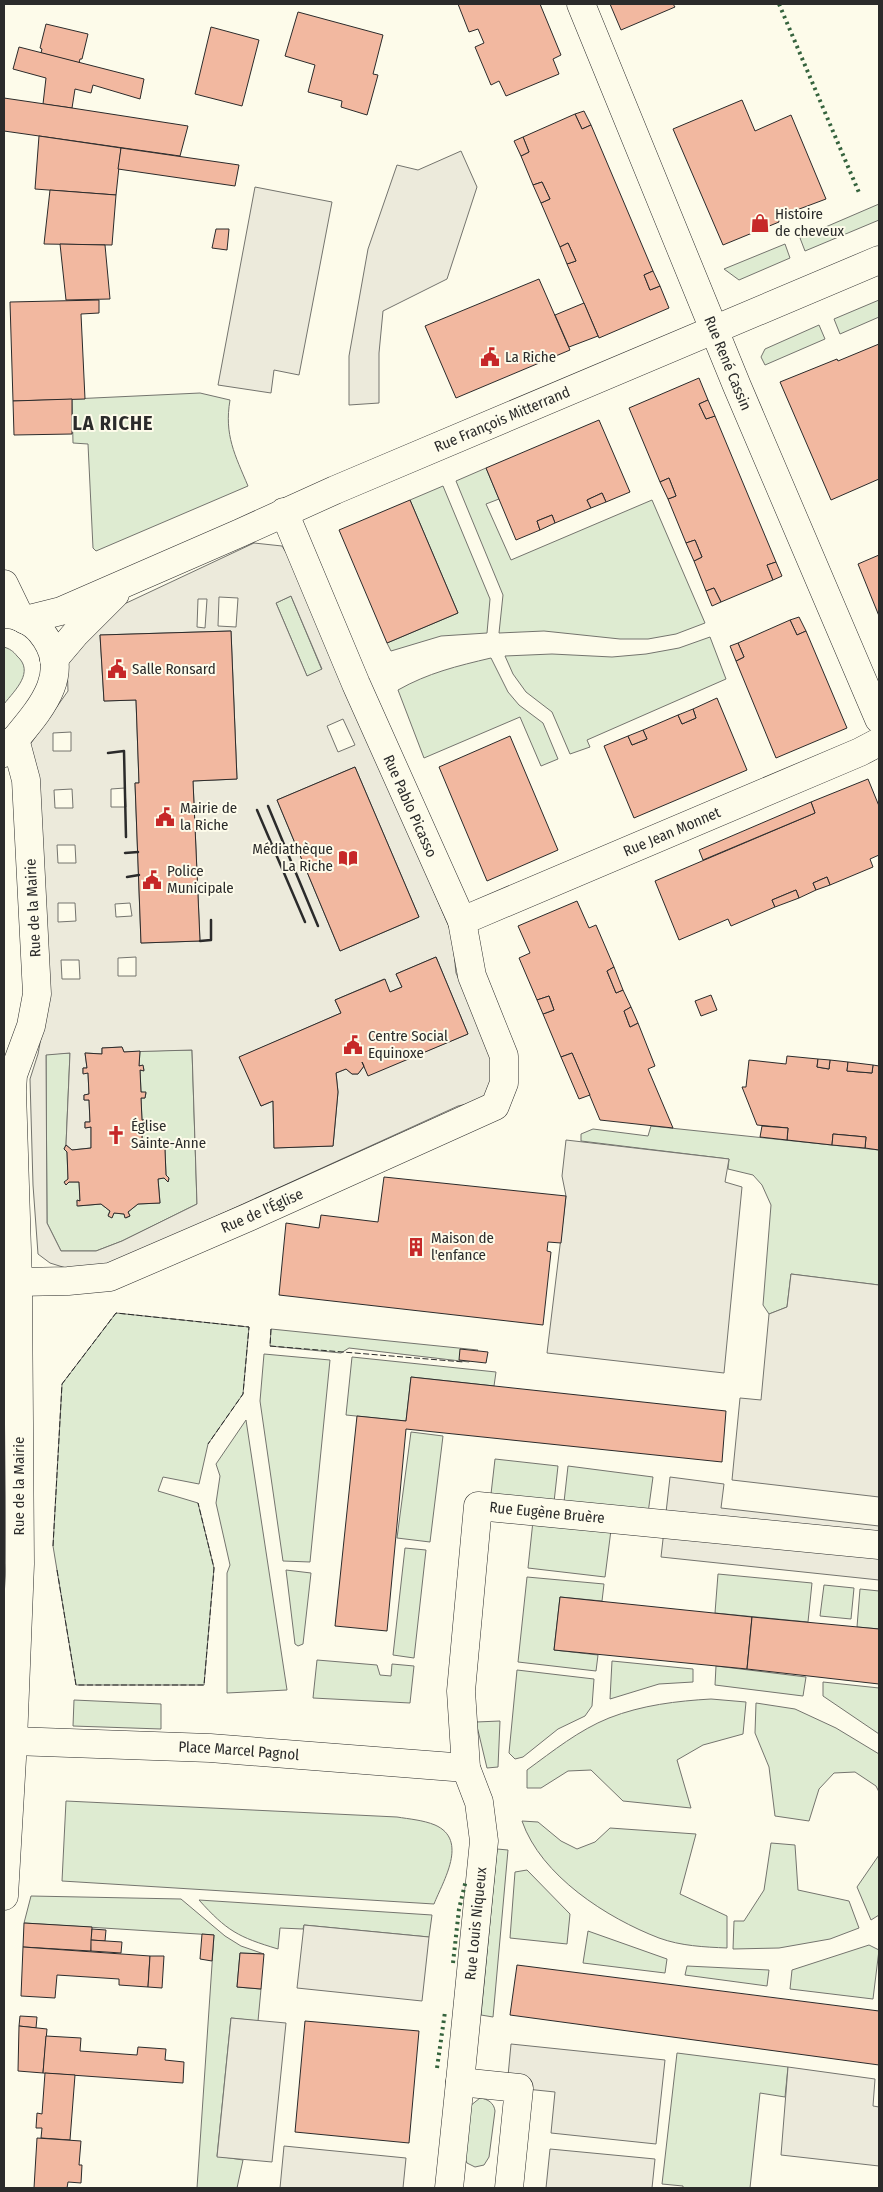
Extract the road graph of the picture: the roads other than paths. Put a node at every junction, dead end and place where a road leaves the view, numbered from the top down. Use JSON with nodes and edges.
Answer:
{"nodes":[{"id":1,"x":581,"y":4,"type":"edge"},
{"id":2,"x":879,"y":260,"type":"edge"},
{"id":3,"x":715,"y":331,"type":"junction"},
{"id":4,"x":284,"y":512,"type":"junction"},
{"id":5,"x":4,"y":584,"type":"edge"},
{"id":6,"x":125,"y":584,"type":"junction"},
{"id":7,"x":16,"y":617,"type":"edge"},
{"id":8,"x":54,"y":659,"type":"junction"},
{"id":9,"x":879,"y":719,"type":"edge"},
{"id":10,"x":879,"y":742,"type":"edge"},
{"id":11,"x":10,"y":746,"type":"edge"},
{"id":12,"x":462,"y":922,"type":"junction"},
{"id":13,"x":8,"y":1066,"type":"edge"},
{"id":14,"x":495,"y":1106,"type":"joint"},
{"id":15,"x":18,"y":1282,"type":"junction"},
{"id":16,"x":11,"y":1481,"type":"edge"},
{"id":17,"x":879,"y":1545,"type":"edge"},
{"id":18,"x":13,"y":1741,"type":"junction"},
{"id":19,"x":466,"y":1768,"type":"junction"},
{"id":20,"x":4,"y":1896,"type":"edge"},
{"id":21,"x":460,"y":2082,"type":"junction"},
{"id":22,"x":449,"y":2188,"type":"edge"},
{"id":23,"x":509,"y":2188,"type":"edge"}],
"edges":[{"from":1,"to":3,"type":"street","name":"Rue René Cassin"},
{"from":2,"to":3,"type":"street","name":"Rue François Mitterrand"},
{"from":3,"to":4,"type":"street","name":"Rue François Mitterrand"},
{"from":3,"to":9,"type":"street","name":"Rue René Cassin"},
{"from":4,"to":6,"type":"street","name":"Rue François Mitterrand"},
{"from":4,"to":12,"type":"street","name":"Rue Pablo Picasso"},
{"from":5,"to":7,"type":"street"},
{"from":6,"to":7,"type":"street","name":"Rue François Mitterrand"},
{"from":6,"to":8,"type":"street","name":"Rue François Mitterrand"},
{"from":7,"to":8,"type":"street"},
{"from":8,"to":11,"type":"street"},
{"from":10,"to":12,"type":"street","name":"Rue Jean Monnet"},
{"from":11,"to":13,"type":"street","name":"Rue de la Mairie"},
{"from":12,"to":14,"type":"street","name":"Rue Pablo Picasso"},
{"from":13,"to":15,"type":"street","name":"Rue de la Mairie"},
{"from":14,"to":15,"type":"street","name":"Rue de l'Église"},
{"from":15,"to":16,"type":"street","name":"Rue de la Mairie"},
{"from":16,"to":18,"type":"street","name":"Rue de la Mairie"},
{"from":17,"to":19,"type":"street","name":"Rue Eugène Bruère"},
{"from":18,"to":19,"type":"street","name":"Place Marcel Pagnol"},
{"from":18,"to":20,"type":"street","name":"Rue de la Mairie"},
{"from":19,"to":21,"type":"street","name":"Rue Louis Niqueux"},
{"from":21,"to":22,"type":"street","name":"Rue Louis Niqueux"},
{"from":21,"to":23,"type":"street"}]}
